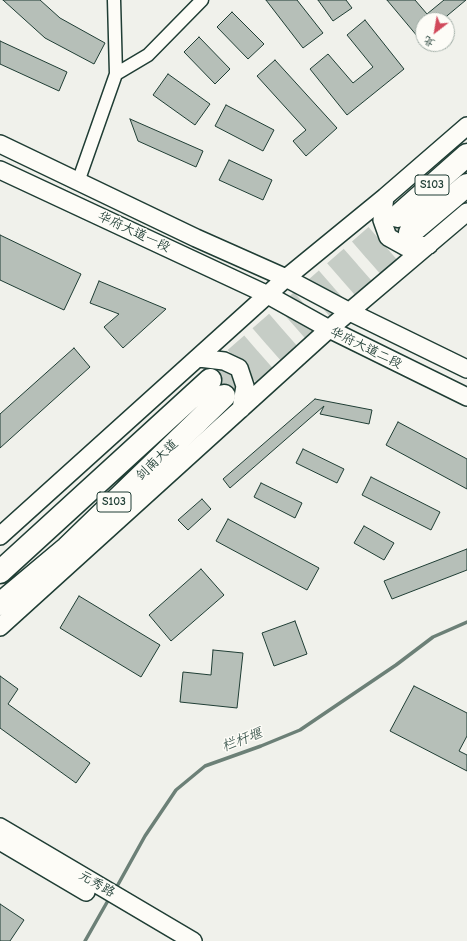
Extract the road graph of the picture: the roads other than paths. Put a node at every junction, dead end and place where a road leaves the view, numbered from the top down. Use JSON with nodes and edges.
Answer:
{"nodes":[{"id":1,"x":114,"y":0,"type":"edge"},
{"id":2,"x":202,"y":0,"type":"edge"},
{"id":3,"x":116,"y":74,"type":"junction"},
{"id":4,"x":467,"y":126,"type":"edge"},
{"id":5,"x":0,"y":144,"type":"edge"},
{"id":6,"x":467,"y":155,"type":"edge"},
{"id":7,"x":0,"y":170,"type":"edge"},
{"id":8,"x":78,"y":182,"type":"junction"},
{"id":9,"x":467,"y":185,"type":"edge"},
{"id":10,"x":385,"y":197,"type":"junction"},
{"id":11,"x":467,"y":212,"type":"edge"},
{"id":12,"x":398,"y":216,"type":"tunnel mouth"},
{"id":13,"x":410,"y":233,"type":"tunnel mouth"},
{"id":14,"x":429,"y":245,"type":"junction"},
{"id":15,"x":286,"y":278,"type":"junction"},
{"id":16,"x":268,"y":295,"type":"junction"},
{"id":17,"x":350,"y":312,"type":"junction"},
{"id":18,"x":329,"y":329,"type":"junction"},
{"id":19,"x":199,"y":358,"type":"junction"},
{"id":20,"x":467,"y":369,"type":"edge"},
{"id":21,"x":225,"y":395,"type":"junction"},
{"id":22,"x":467,"y":397,"type":"edge"},
{"id":23,"x":0,"y":536,"type":"edge"},
{"id":24,"x":0,"y":572,"type":"edge"},
{"id":25,"x":0,"y":604,"type":"edge"},
{"id":26,"x":0,"y":627,"type":"edge"},
{"id":27,"x":0,"y":827,"type":"edge"},
{"id":28,"x":0,"y":841,"type":"edge"},
{"id":29,"x":98,"y":891,"type":"junction"},
{"id":30,"x":122,"y":905,"type":"junction"},
{"id":31,"x":171,"y":941,"type":"edge"},
{"id":32,"x":193,"y":941,"type":"edge"}],
"edges":[{"from":1,"to":3,"type":"street"},
{"from":2,"to":3,"type":"street"},
{"from":3,"to":8,"type":"street"},
{"from":4,"to":10,"type":"main road"},
{"from":5,"to":8,"type":"main road"},
{"from":6,"to":12,"type":"highway","number":"S103"},
{"from":7,"to":16,"type":"main road","name":"华府大道一段"},
{"from":8,"to":15,"type":"main road"},
{"from":9,"to":13,"type":"highway","number":"S103"},
{"from":10,"to":14,"type":"main road"},
{"from":10,"to":15,"type":"main road"},
{"from":11,"to":14,"type":"main road"},
{"from":14,"to":17,"type":"main road"},
{"from":15,"to":16,"type":"main road"},
{"from":15,"to":17,"type":"main road"},
{"from":16,"to":18,"type":"main road","name":"华府大道二段"},
{"from":16,"to":19,"type":"main road"},
{"from":17,"to":18,"type":"main road"},
{"from":17,"to":20,"type":"main road"},
{"from":18,"to":21,"type":"main road"},
{"from":18,"to":22,"type":"main road","name":"华府大道二段"},
{"from":19,"to":21,"type":"main road"},
{"from":19,"to":23,"type":"main road"},
{"from":21,"to":24,"type":"highway","name":"剑南大道","number":"S103"},
{"from":21,"to":25,"type":"highway","name":"剑南大道","number":"S103"},
{"from":21,"to":26,"type":"main road"},
{"from":27,"to":29,"type":"main road","name":"元秀路"},
{"from":28,"to":29,"type":"main road","name":"元秀路"},
{"from":29,"to":30,"type":"main road","name":"元秀路"},
{"from":30,"to":31,"type":"main road","name":"元秀路"},
{"from":30,"to":32,"type":"main road","name":"元秀路"}]}
